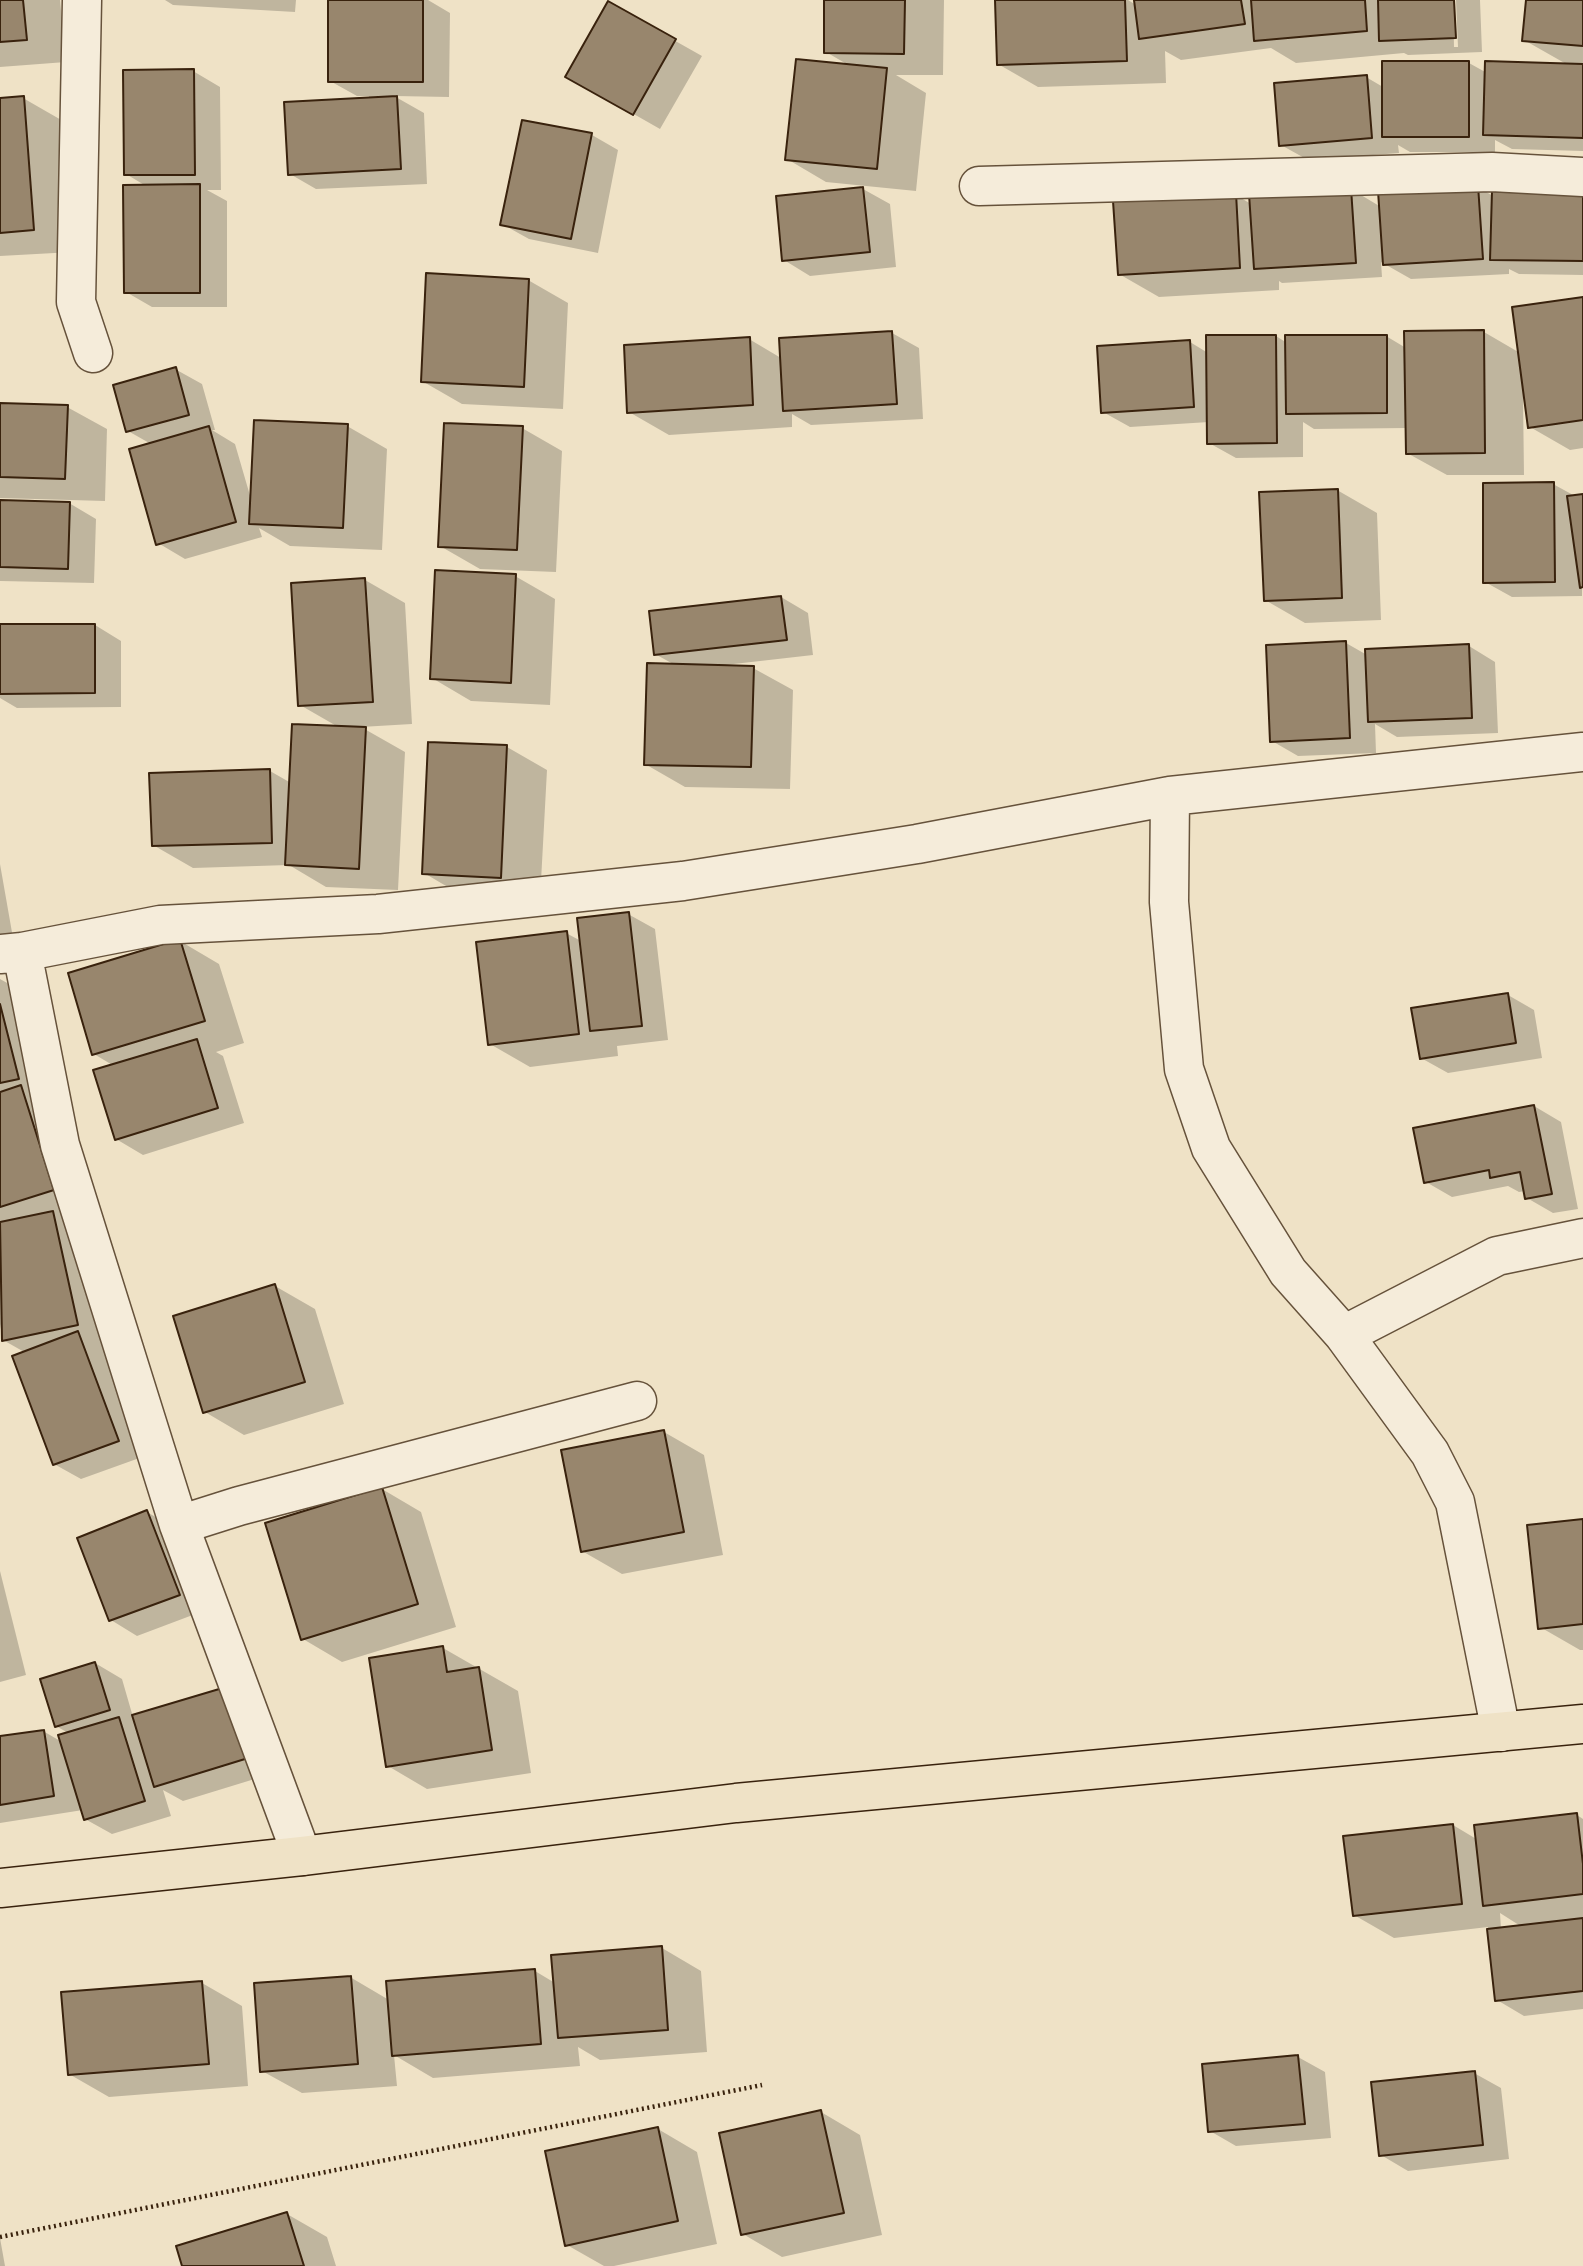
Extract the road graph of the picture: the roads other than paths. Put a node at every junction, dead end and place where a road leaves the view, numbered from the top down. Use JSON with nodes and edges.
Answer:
{"nodes":[{"id":1,"x":82,"y":0,"type":"edge"},
{"id":2,"x":1583,"y":177,"type":"edge"},
{"id":3,"x":979,"y":186,"type":"dead end"},
{"id":4,"x":93,"y":353,"type":"dead end"},
{"id":5,"x":1583,"y":752,"type":"edge"},
{"id":6,"x":1170,"y":796,"type":"junction"},
{"id":7,"x":11,"y":953,"type":"edge"},
{"id":8,"x":1583,"y":1238,"type":"edge"},
{"id":9,"x":1344,"y":1335,"type":"junction"},
{"id":10,"x":637,"y":1401,"type":"dead end"},
{"id":11,"x":179,"y":1525,"type":"junction"},
{"id":12,"x":1583,"y":1724,"type":"edge"},
{"id":13,"x":1501,"y":1732,"type":"junction"},
{"id":14,"x":302,"y":1856,"type":"junction"},
{"id":15,"x":0,"y":1888,"type":"edge"}],
"edges":[{"from":1,"to":4,"type":"street"},
{"from":2,"to":3,"type":"street"},
{"from":5,"to":6,"type":"street"},
{"from":6,"to":7,"type":"street"},
{"from":6,"to":9,"type":"street"},
{"from":7,"to":11,"type":"street"},
{"from":8,"to":9,"type":"street"},
{"from":9,"to":13,"type":"street"},
{"from":10,"to":11,"type":"street"},
{"from":11,"to":14,"type":"street"},
{"from":12,"to":13,"type":"main road"},
{"from":13,"to":14,"type":"main road"},
{"from":14,"to":15,"type":"main road"}]}
